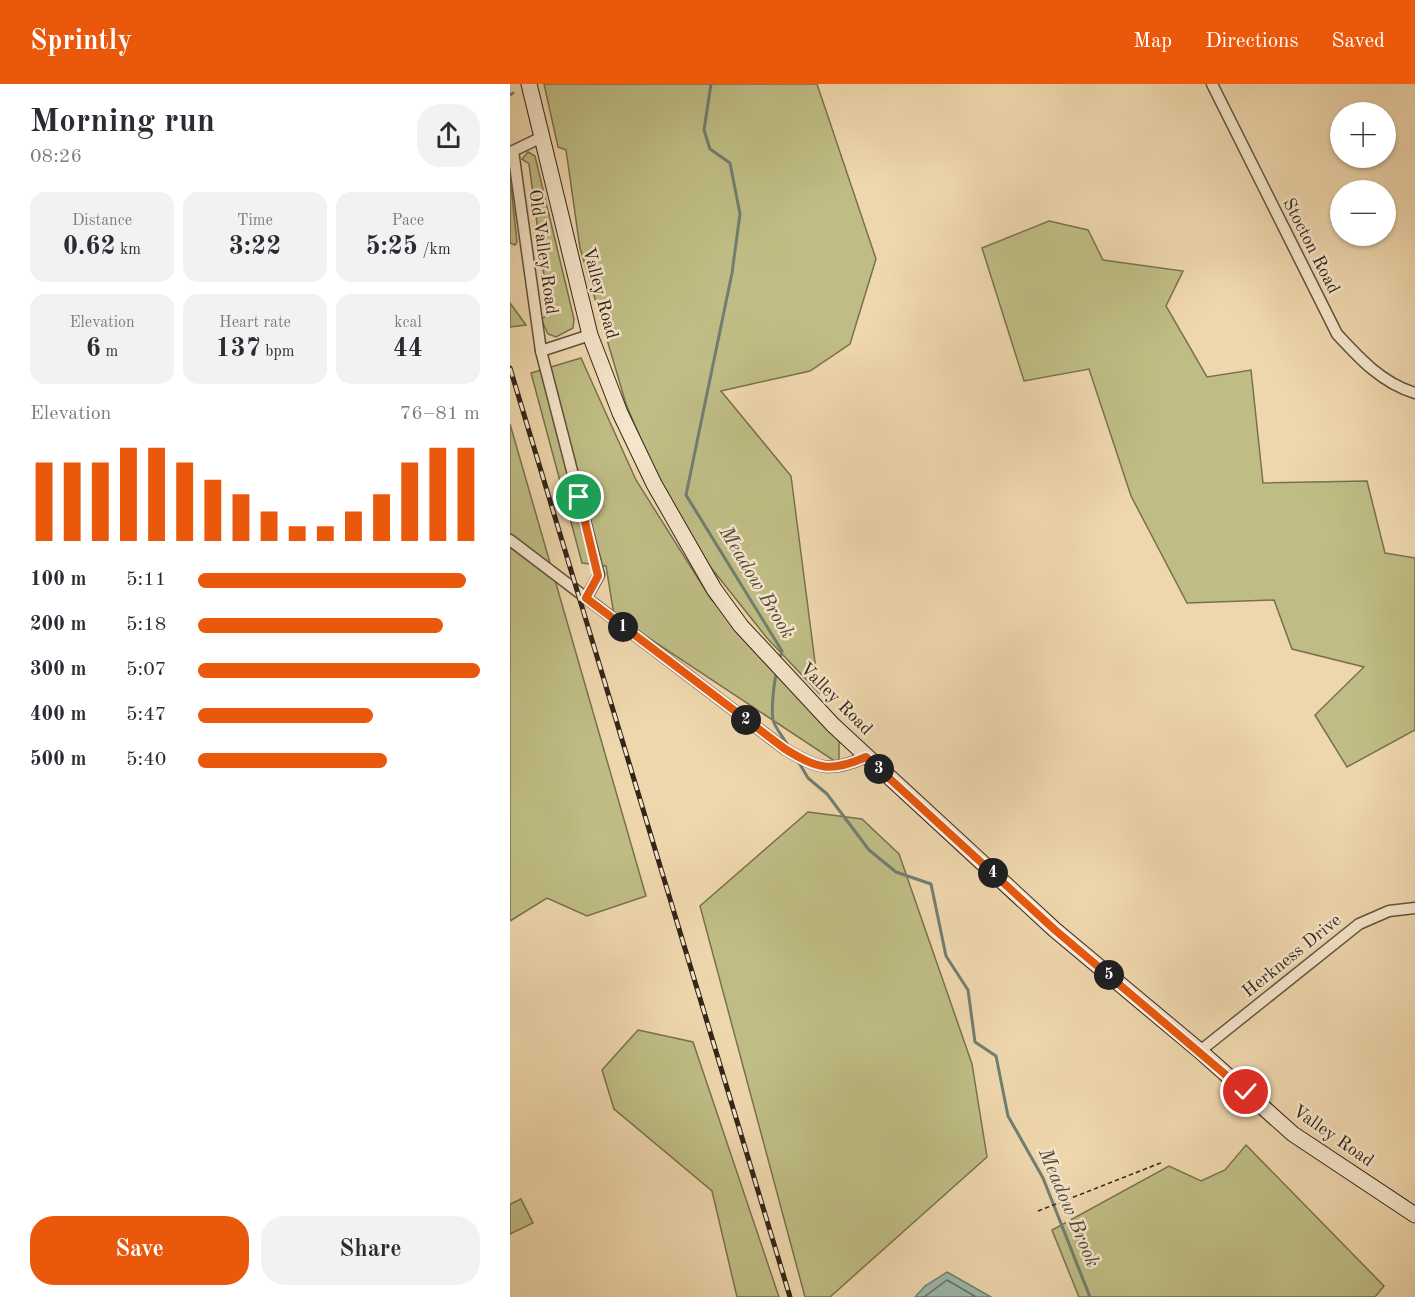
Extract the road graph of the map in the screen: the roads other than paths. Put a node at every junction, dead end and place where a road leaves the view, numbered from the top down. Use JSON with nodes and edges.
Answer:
{"nodes":[{"id":1,"x":529,"y":84,"type":"edge"},
{"id":2,"x":1212,"y":84,"type":"edge"},
{"id":3,"x":540,"y":138,"type":"junction"},
{"id":4,"x":590,"y":335,"type":"junction"},
{"id":5,"x":541,"y":351,"type":"junction"},
{"id":6,"x":1415,"y":393,"type":"edge"},
{"id":7,"x":510,"y":540,"type":"edge"},
{"id":8,"x":586,"y":598,"type":"junction"},
{"id":9,"x":866,"y":757,"type":"junction"},
{"id":10,"x":1415,"y":908,"type":"edge"},
{"id":11,"x":1200,"y":1051,"type":"junction"},
{"id":12,"x":1415,"y":1215,"type":"edge"}],
"edges":[{"from":1,"to":3,"type":"main road","name":"Valley Road"},
{"from":2,"to":6,"type":"street","name":"Stocton Road"},
{"from":3,"to":4,"type":"main road","name":"Valley Road"},
{"from":3,"to":5,"type":"street","name":"Old Valley Road"},
{"from":4,"to":5,"type":"street"},
{"from":4,"to":9,"type":"main road","name":"Valley Road"},
{"from":5,"to":8,"type":"street","name":"Old Valley Road"},
{"from":7,"to":8,"type":"street"},
{"from":8,"to":9,"type":"street"},
{"from":9,"to":11,"type":"main road","name":"Valley Road"},
{"from":10,"to":11,"type":"street","name":"Herkness Drive"},
{"from":11,"to":12,"type":"main road","name":"Valley Road"}]}
